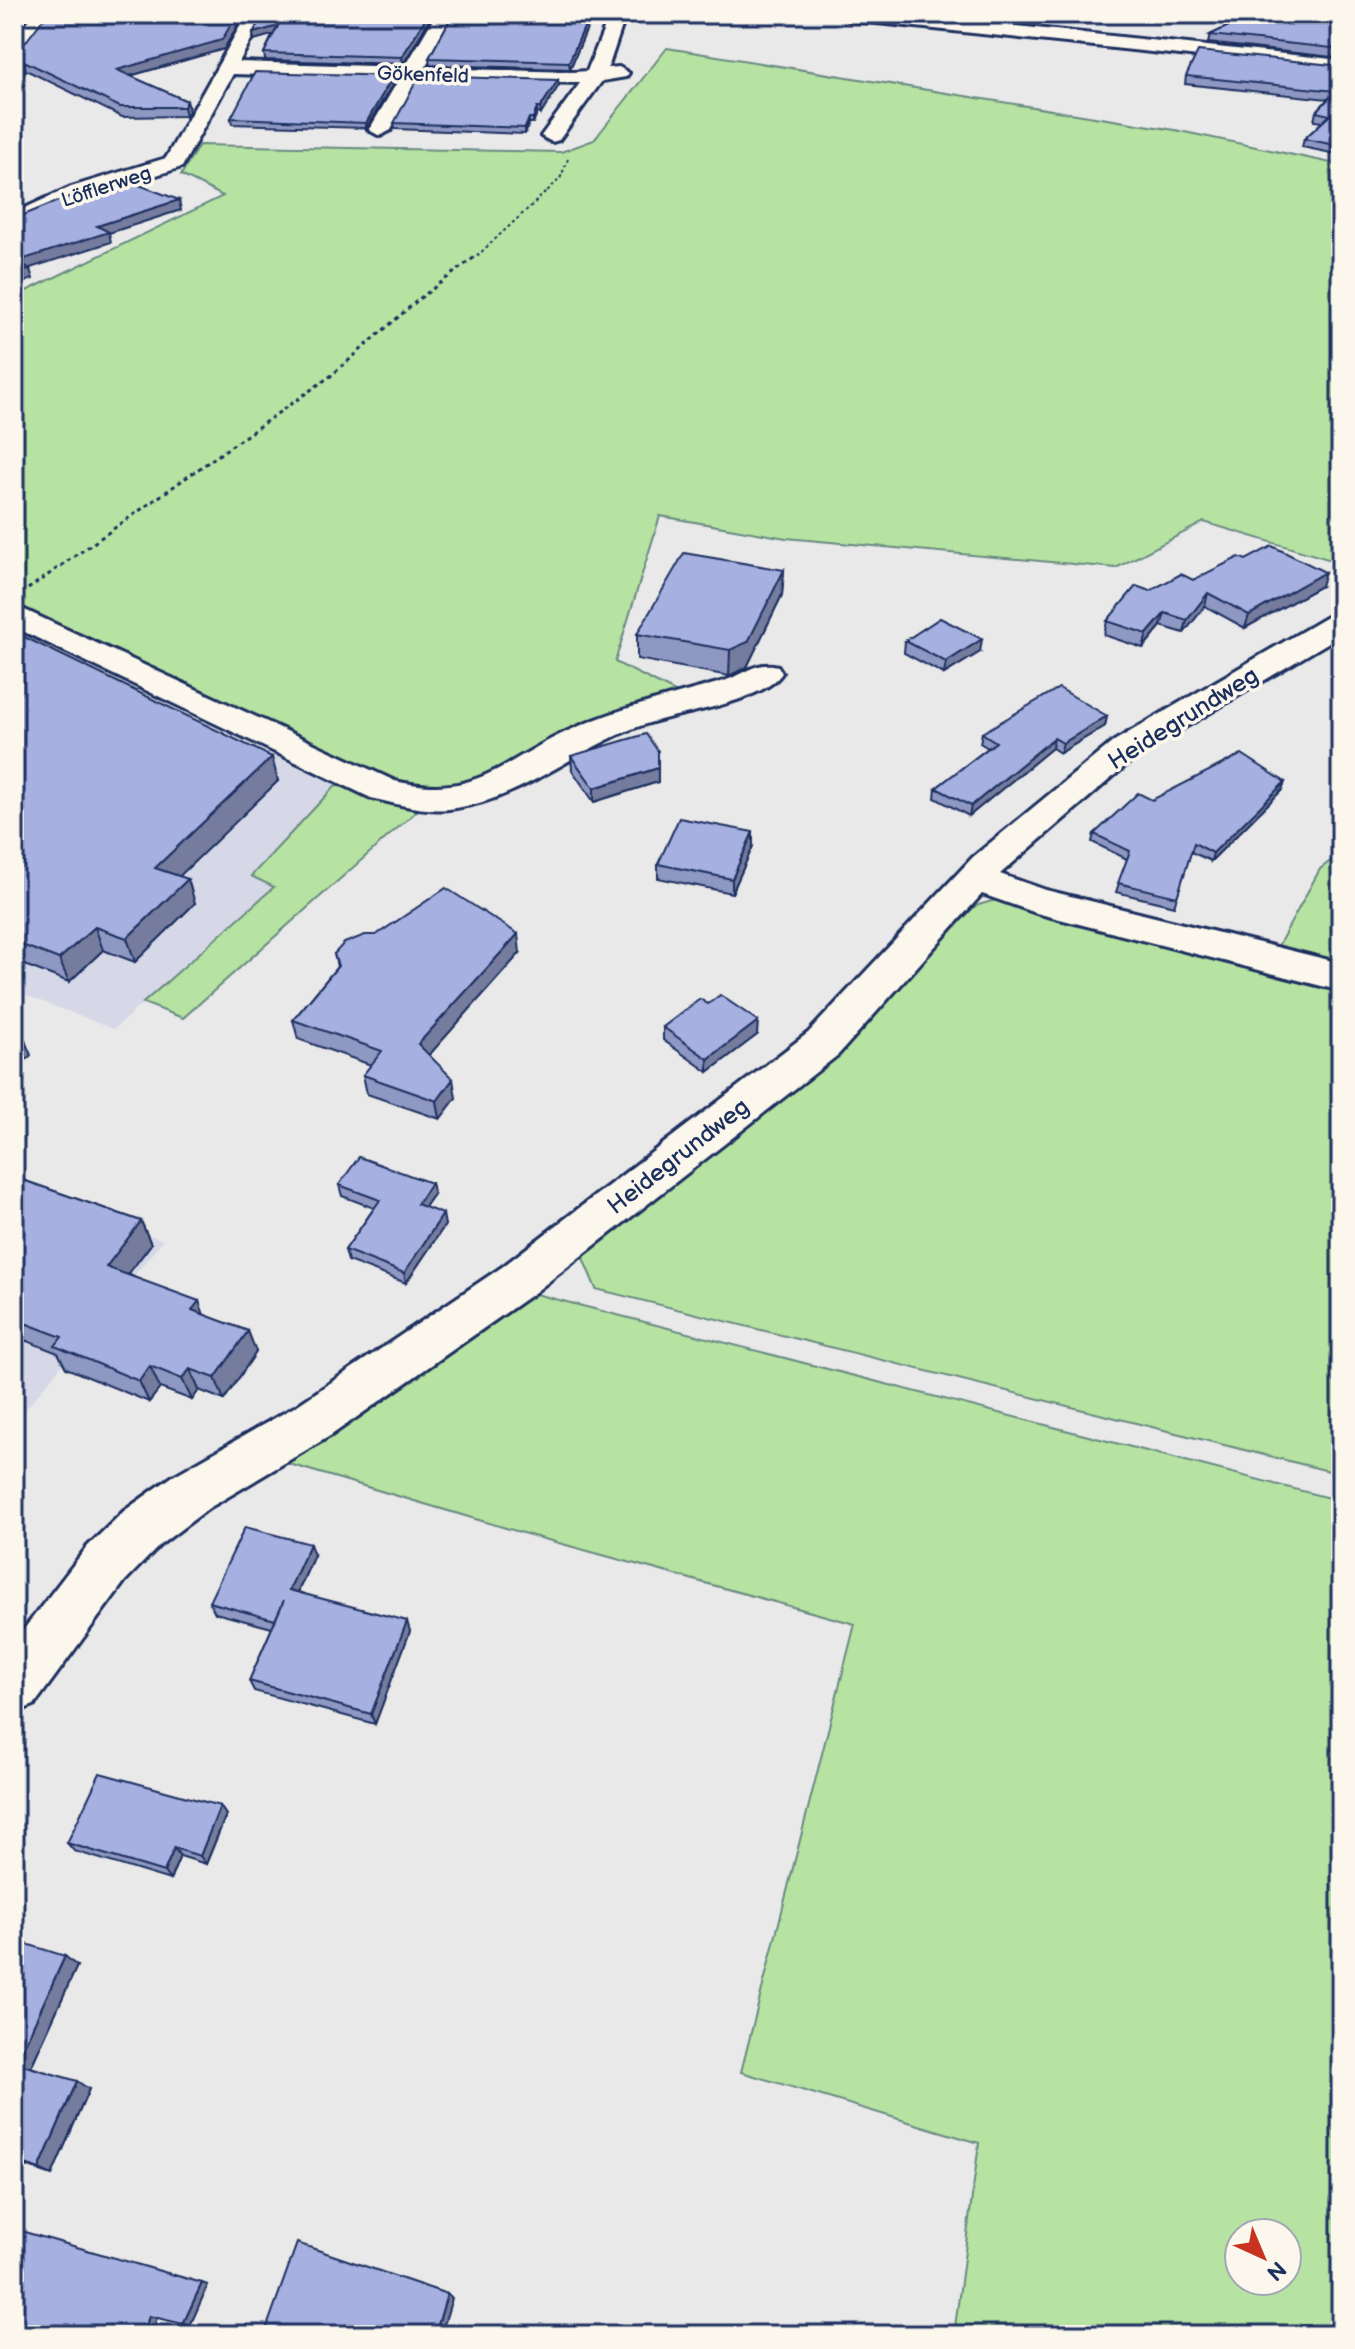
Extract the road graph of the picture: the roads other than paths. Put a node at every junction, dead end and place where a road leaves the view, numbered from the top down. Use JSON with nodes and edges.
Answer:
{"nodes":[{"id":1,"x":43,"y":14,"type":"edge"},
{"id":2,"x":256,"y":14,"type":"edge"},
{"id":3,"x":445,"y":14,"type":"edge"},
{"id":4,"x":849,"y":14,"type":"edge"},
{"id":5,"x":618,"y":16,"type":"dead end"},
{"id":6,"x":935,"y":18,"type":"edge"},
{"id":7,"x":14,"y":51,"type":"edge"},
{"id":8,"x":1341,"y":66,"type":"edge"},
{"id":9,"x":226,"y":68,"type":"junction"},
{"id":10,"x":412,"y":73,"type":"junction"},
{"id":11,"x":619,"y":73,"type":"dead end"},
{"id":12,"x":595,"y":76,"type":"junction"},
{"id":13,"x":380,"y":130,"type":"dead end"},
{"id":14,"x":556,"y":131,"type":"road end"},
{"id":15,"x":14,"y":221,"type":"edge"},
{"id":16,"x":20,"y":602,"type":"edge"},
{"id":17,"x":1341,"y":622,"type":"edge"},
{"id":18,"x":766,"y":673,"type":"dead end"},
{"id":19,"x":974,"y":878,"type":"junction"},
{"id":20,"x":1341,"y":977,"type":"edge"},
{"id":21,"x":14,"y":1686,"type":"edge"}],
"edges":[{"from":1,"to":7,"type":"street"},
{"from":2,"to":9,"type":"street","name":"Löfflerweg"},
{"from":3,"to":10,"type":"street"},
{"from":4,"to":6,"type":"street"},
{"from":5,"to":12,"type":"street"},
{"from":6,"to":8,"type":"street"},
{"from":9,"to":10,"type":"street","name":"Gökenfeld"},
{"from":9,"to":15,"type":"street","name":"Löfflerweg"},
{"from":10,"to":12,"type":"street","name":"Gökenfeld"},
{"from":10,"to":13,"type":"street"},
{"from":11,"to":12,"type":"street","name":"Gökenfeld"},
{"from":12,"to":14,"type":"street"},
{"from":16,"to":18,"type":"street"},
{"from":17,"to":19,"type":"street","name":"Heidegrundweg"},
{"from":19,"to":20,"type":"street"},
{"from":19,"to":21,"type":"street","name":"Heidegrundweg"}]}
